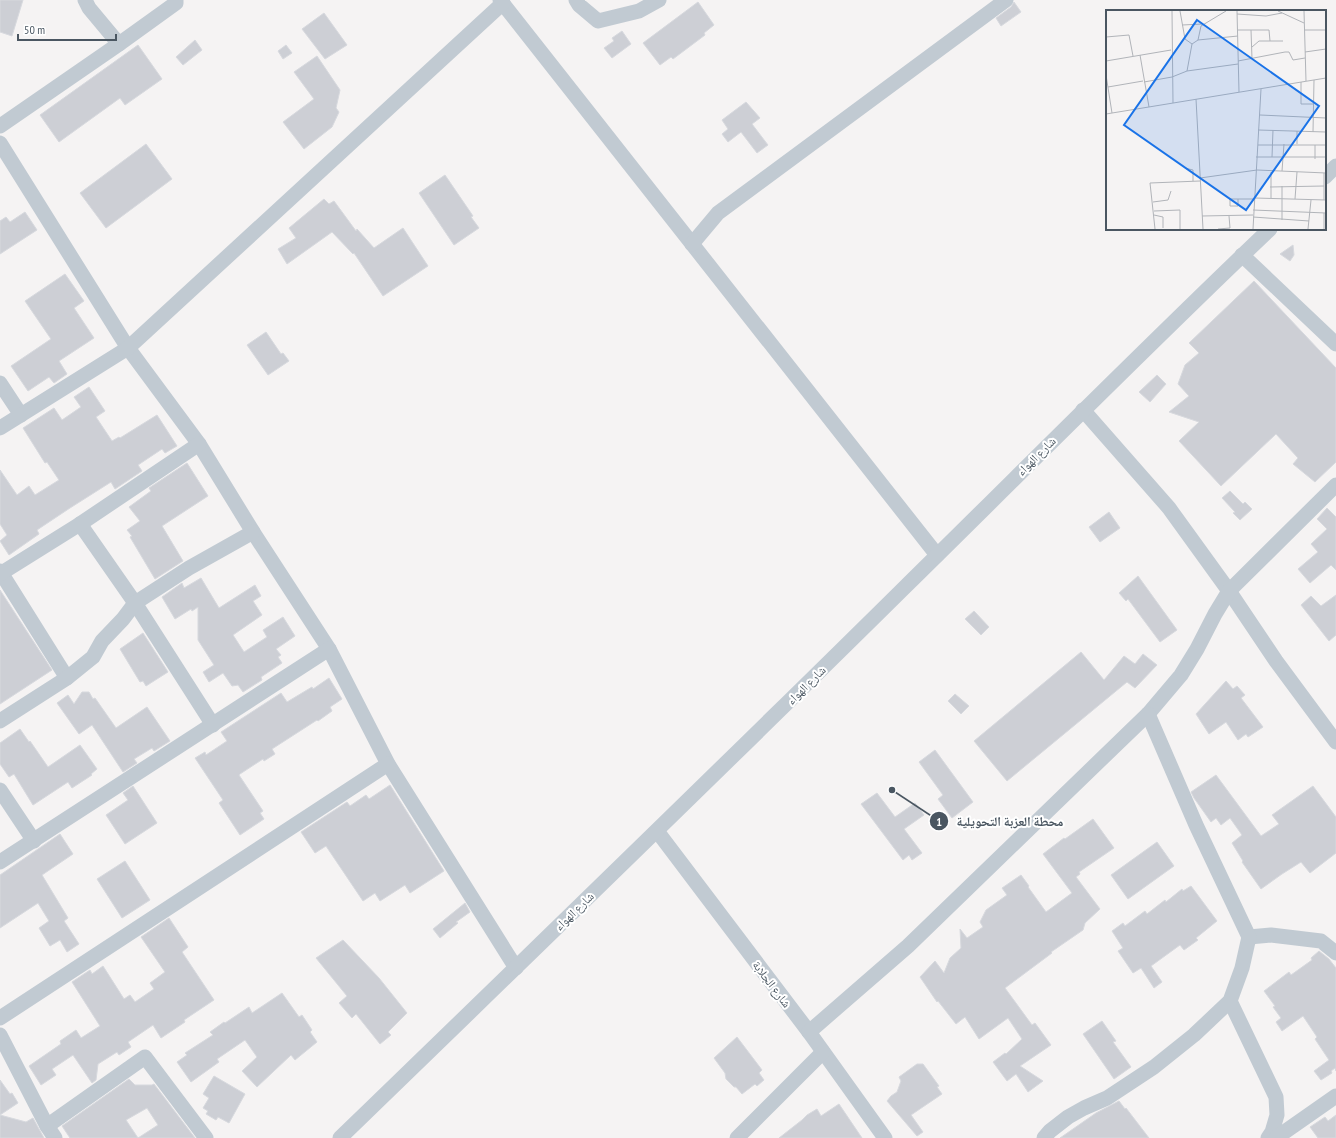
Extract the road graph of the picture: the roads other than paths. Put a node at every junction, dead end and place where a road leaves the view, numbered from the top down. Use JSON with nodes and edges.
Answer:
{"nodes":[{"id":1,"x":85,"y":0,"type":"edge"},
{"id":2,"x":176,"y":0,"type":"edge"},
{"id":3,"x":576,"y":0,"type":"edge"},
{"id":4,"x":659,"y":0,"type":"edge"},
{"id":5,"x":1006,"y":0,"type":"edge"},
{"id":6,"x":502,"y":1,"type":"edge"},
{"id":7,"x":119,"y":44,"type":"junction"},
{"id":8,"x":0,"y":126,"type":"edge"},
{"id":9,"x":0,"y":143,"type":"edge"},
{"id":10,"x":1336,"y":166,"type":"edge"},
{"id":11,"x":1326,"y":176,"type":"edge"},
{"id":12,"x":1269,"y":230,"type":"edge"},
{"id":13,"x":692,"y":244,"type":"junction"},
{"id":14,"x":1242,"y":255,"type":"junction"},
{"id":15,"x":1336,"y":344,"type":"edge"},
{"id":16,"x":128,"y":348,"type":"junction"},
{"id":17,"x":0,"y":383,"type":"edge"},
{"id":18,"x":1083,"y":410,"type":"junction"},
{"id":19,"x":21,"y":415,"type":"junction"},
{"id":20,"x":0,"y":428,"type":"edge"},
{"id":21,"x":200,"y":444,"type":"junction"},
{"id":22,"x":1336,"y":485,"type":"edge"},
{"id":23,"x":80,"y":524,"type":"junction"},
{"id":24,"x":253,"y":532,"type":"junction"},
{"id":25,"x":937,"y":556,"type":"junction"},
{"id":26,"x":0,"y":572,"type":"edge"},
{"id":27,"x":1229,"y":591,"type":"junction"},
{"id":28,"x":134,"y":603,"type":"junction"},
{"id":29,"x":329,"y":649,"type":"junction"},
{"id":30,"x":67,"y":678,"type":"junction"},
{"id":31,"x":1148,"y":714,"type":"junction"},
{"id":32,"x":0,"y":721,"type":"edge"},
{"id":33,"x":213,"y":725,"type":"junction"},
{"id":34,"x":1336,"y":742,"type":"edge"},
{"id":35,"x":388,"y":764,"type":"junction"},
{"id":36,"x":0,"y":790,"type":"edge"},
{"id":37,"x":657,"y":831,"type":"junction"},
{"id":38,"x":34,"y":840,"type":"junction"},
{"id":39,"x":0,"y":862,"type":"edge"},
{"id":40,"x":1249,"y":937,"type":"junction"},
{"id":41,"x":1336,"y":953,"type":"edge"},
{"id":42,"x":516,"y":968,"type":"junction"},
{"id":43,"x":1230,"y":1001,"type":"junction"},
{"id":44,"x":0,"y":1018,"type":"edge"},
{"id":45,"x":809,"y":1032,"type":"junction"},
{"id":46,"x":0,"y":1035,"type":"edge"},
{"id":47,"x":823,"y":1052,"type":"junction"},
{"id":48,"x":1336,"y":1096,"type":"edge"},
{"id":49,"x":51,"y":1132,"type":"edge"},
{"id":50,"x":206,"y":1138,"type":"edge"},
{"id":51,"x":340,"y":1138,"type":"edge"},
{"id":52,"x":738,"y":1138,"type":"edge"},
{"id":53,"x":885,"y":1138,"type":"edge"},
{"id":54,"x":1044,"y":1138,"type":"edge"},
{"id":55,"x":1268,"y":1138,"type":"edge"},
{"id":56,"x":1276,"y":1138,"type":"edge"}],
"edges":[{"from":1,"to":7,"type":"street"},
{"from":2,"to":7,"type":"street"},
{"from":3,"to":4,"type":"street"},
{"from":5,"to":13,"type":"street"},
{"from":6,"to":13,"type":"street"},
{"from":6,"to":16,"type":"street"},
{"from":7,"to":8,"type":"street"},
{"from":9,"to":16,"type":"street"},
{"from":10,"to":11,"type":"street"},
{"from":12,"to":14,"type":"street","name":"شارع الهواء"},
{"from":13,"to":25,"type":"street"},
{"from":14,"to":15,"type":"street"},
{"from":14,"to":18,"type":"street","name":"شارع الهواء"},
{"from":16,"to":19,"type":"street"},
{"from":16,"to":21,"type":"street"},
{"from":17,"to":19,"type":"street"},
{"from":18,"to":25,"type":"street","name":"شارع الهواء"},
{"from":18,"to":27,"type":"street"},
{"from":19,"to":20,"type":"street"},
{"from":21,"to":23,"type":"street"},
{"from":21,"to":24,"type":"street"},
{"from":22,"to":27,"type":"street"},
{"from":23,"to":26,"type":"street"},
{"from":23,"to":28,"type":"street"},
{"from":24,"to":28,"type":"street"},
{"from":24,"to":29,"type":"street"},
{"from":25,"to":37,"type":"street","name":"شارع الهواء"},
{"from":26,"to":30,"type":"street"},
{"from":27,"to":31,"type":"street"},
{"from":27,"to":34,"type":"street"},
{"from":28,"to":30,"type":"street"},
{"from":28,"to":33,"type":"street"},
{"from":29,"to":33,"type":"street"},
{"from":29,"to":35,"type":"street"},
{"from":30,"to":32,"type":"street"},
{"from":31,"to":40,"type":"street"},
{"from":31,"to":45,"type":"street"},
{"from":33,"to":38,"type":"street"},
{"from":35,"to":42,"type":"street"},
{"from":35,"to":44,"type":"street"},
{"from":36,"to":38,"type":"street"},
{"from":37,"to":42,"type":"street","name":"شارع الهواء"},
{"from":37,"to":45,"type":"street","name":"شارع الجلابة"},
{"from":38,"to":39,"type":"street"},
{"from":40,"to":41,"type":"street"},
{"from":40,"to":43,"type":"street"},
{"from":42,"to":51,"type":"street","name":"شارع الهواء"},
{"from":43,"to":54,"type":"street"},
{"from":43,"to":55,"type":"street"},
{"from":45,"to":47,"type":"street","name":"شارع الجلابة"},
{"from":46,"to":49,"type":"street"},
{"from":47,"to":52,"type":"street"},
{"from":47,"to":53,"type":"street","name":"شارع الجلابة"},
{"from":48,"to":56,"type":"street"},
{"from":49,"to":50,"type":"street"}]}
